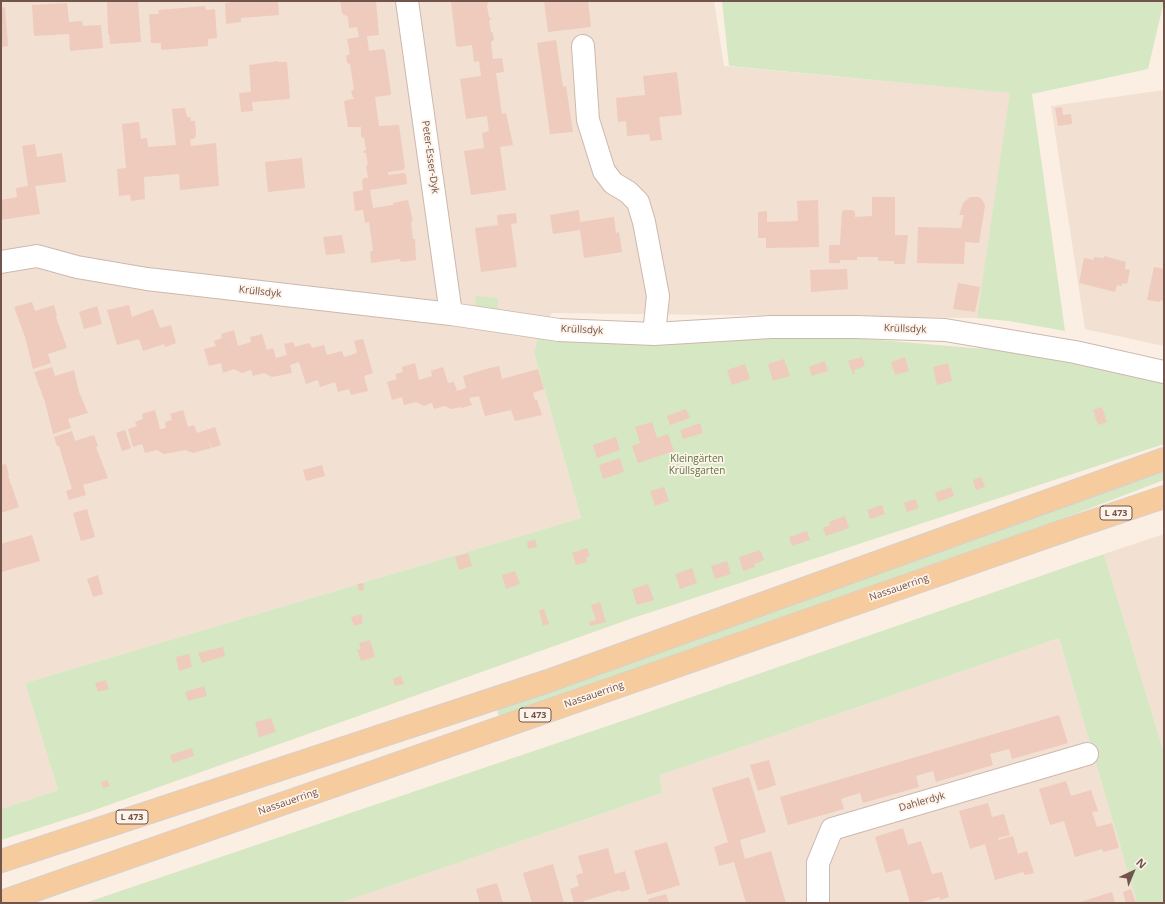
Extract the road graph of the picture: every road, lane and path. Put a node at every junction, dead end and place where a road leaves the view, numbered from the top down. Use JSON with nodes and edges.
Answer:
{"nodes":[{"id":1,"x":407,"y":1,"type":"edge"},
{"id":2,"x":583,"y":46,"type":"dead end"},
{"id":3,"x":1,"y":262,"type":"edge"},
{"id":4,"x":452,"y":314,"type":"junction"},
{"id":5,"x":654,"y":334,"type":"junction"},
{"id":6,"x":1164,"y":372,"type":"edge"},
{"id":7,"x":1164,"y":459,"type":"edge"},
{"id":8,"x":1164,"y":497,"type":"edge"},
{"id":9,"x":1087,"y":754,"type":"dead end"},
{"id":10,"x":1,"y":861,"type":"edge"},
{"id":11,"x":1,"y":902,"type":"edge"},
{"id":12,"x":818,"y":903,"type":"edge"}],
"edges":[{"from":1,"to":4,"type":"street","name":"Peter-Esser-Dyk"},
{"from":2,"to":5,"type":"street"},
{"from":3,"to":4,"type":"street","name":"Krüllsdyk"},
{"from":4,"to":5,"type":"street","name":"Krüllsdyk"},
{"from":5,"to":6,"type":"street","name":"Krüllsdyk"},
{"from":7,"to":10,"type":"main road","number":"L 473"},
{"from":8,"to":11,"type":"main road","name":"Nassauerring","number":"L 473"},
{"from":9,"to":12,"type":"street","name":"Dahlerdyk"}]}
